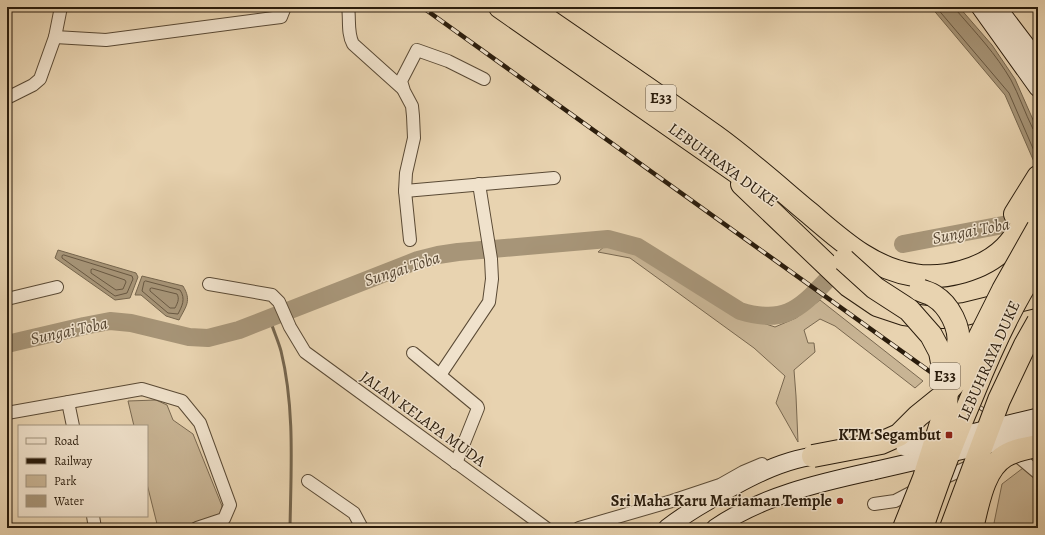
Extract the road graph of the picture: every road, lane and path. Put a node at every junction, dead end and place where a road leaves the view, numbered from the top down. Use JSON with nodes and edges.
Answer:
{"nodes":[{"id":1,"x":61,"y":7,"type":"edge"},
{"id":2,"x":285,"y":7,"type":"edge"},
{"id":3,"x":348,"y":7,"type":"edge"},
{"id":4,"x":500,"y":7,"type":"edge"},
{"id":5,"x":529,"y":7,"type":"edge"},
{"id":6,"x":537,"y":7,"type":"edge"},
{"id":7,"x":980,"y":7,"type":"edge"},
{"id":8,"x":998,"y":7,"type":"edge"},
{"id":9,"x":55,"y":37,"type":"junction"},
{"id":10,"x":1037,"y":58,"type":"edge"},
{"id":11,"x":484,"y":79,"type":"dead end"},
{"id":12,"x":402,"y":88,"type":"junction"},
{"id":13,"x":1038,"y":88,"type":"edge"},
{"id":14,"x":7,"y":98,"type":"edge"},
{"id":15,"x":731,"y":144,"type":"dead end"},
{"id":16,"x":734,"y":171,"type":"junction"},
{"id":17,"x":1038,"y":177,"type":"edge"},
{"id":18,"x":554,"y":178,"type":"dead end"},
{"id":19,"x":479,"y":184,"type":"junction"},
{"id":20,"x":405,"y":191,"type":"junction"},
{"id":21,"x":1038,"y":202,"type":"edge"},
{"id":22,"x":1038,"y":228,"type":"edge"},
{"id":23,"x":410,"y":240,"type":"dead end"},
{"id":24,"x":846,"y":253,"type":"junction"},
{"id":25,"x":1038,"y":264,"type":"edge"},
{"id":26,"x":974,"y":267,"type":"junction"},
{"id":27,"x":209,"y":284,"type":"dead end"},
{"id":28,"x":57,"y":287,"type":"dead end"},
{"id":29,"x":1038,"y":296,"type":"edge"},
{"id":30,"x":7,"y":299,"type":"edge"},
{"id":31,"x":1038,"y":322,"type":"edge"},
{"id":32,"x":413,"y":353,"type":"dead end"},
{"id":33,"x":440,"y":375,"type":"junction"},
{"id":34,"x":68,"y":402,"type":"junction"},
{"id":35,"x":7,"y":413,"type":"edge"},
{"id":36,"x":918,"y":416,"type":"junction"},
{"id":37,"x":1038,"y":418,"type":"edge"},
{"id":38,"x":73,"y":425,"type":"edge"},
{"id":39,"x":1038,"y":433,"type":"edge"},
{"id":40,"x":1038,"y":446,"type":"edge"},
{"id":41,"x":904,"y":447,"type":"junction"},
{"id":42,"x":1004,"y":448,"type":"junction"},
{"id":43,"x":813,"y":456,"type":"junction"},
{"id":44,"x":456,"y":463,"type":"junction"},
{"id":45,"x":1038,"y":473,"type":"edge"},
{"id":46,"x":308,"y":481,"type":"dead end"},
{"id":47,"x":821,"y":483,"type":"junction"},
{"id":48,"x":874,"y":504,"type":"dead end"},
{"id":49,"x":93,"y":517,"type":"edge"},
{"id":50,"x":741,"y":525,"type":"edge"},
{"id":51,"x":95,"y":528,"type":"edge"},
{"id":52,"x":197,"y":528,"type":"edge"},
{"id":53,"x":362,"y":528,"type":"edge"},
{"id":54,"x":546,"y":528,"type":"edge"},
{"id":55,"x":579,"y":528,"type":"edge"},
{"id":56,"x":667,"y":528,"type":"edge"},
{"id":57,"x":686,"y":528,"type":"edge"},
{"id":58,"x":715,"y":528,"type":"edge"},
{"id":59,"x":904,"y":528,"type":"edge"},
{"id":60,"x":922,"y":528,"type":"edge"},
{"id":61,"x":951,"y":528,"type":"edge"},
{"id":62,"x":972,"y":528,"type":"edge"}],
"edges":[{"from":1,"to":9,"type":"street"},
{"from":2,"to":9,"type":"street"},
{"from":3,"to":12,"type":"street"},
{"from":4,"to":16,"type":"highway","name":"LEBUHRAYA DUKE","number":"E33"},
{"from":5,"to":24,"type":"highway","name":"LEBUHRAYA DUKE","number":"E33"},
{"from":6,"to":15,"type":"street"},
{"from":7,"to":13,"type":"main road"},
{"from":8,"to":10,"type":"main road"},
{"from":9,"to":14,"type":"street"},
{"from":11,"to":12,"type":"street"},
{"from":12,"to":20,"type":"street"},
{"from":16,"to":24,"type":"highway","name":"LEBUHRAYA DUKE","number":"E33"},
{"from":16,"to":29,"type":"highway","number":"E33","bridge":true},
{"from":17,"to":26,"type":"highway"},
{"from":18,"to":19,"type":"street"},
{"from":19,"to":20,"type":"street"},
{"from":19,"to":33,"type":"street"},
{"from":20,"to":23,"type":"street"},
{"from":21,"to":26,"type":"highway","number":"E33"},
{"from":22,"to":36,"type":"highway","bridge":true},
{"from":24,"to":26,"type":"highway","number":"E33"},
{"from":24,"to":36,"type":"highway","bridge":true},
{"from":24,"to":59,"type":"highway","number":"E33","bridge":true},
{"from":25,"to":60,"type":"highway","name":"LEBUHRAYA DUKE","number":"E33","bridge":true},
{"from":27,"to":44,"type":"street","name":"JALAN KELAPA MUDA"},
{"from":28,"to":30,"type":"street"},
{"from":31,"to":61,"type":"highway","name":"LEBUHRAYA DUKE","bridge":true},
{"from":32,"to":33,"type":"street"},
{"from":33,"to":44,"type":"street"},
{"from":34,"to":35,"type":"street"},
{"from":34,"to":38,"type":"street"},
{"from":34,"to":52,"type":"street"},
{"from":36,"to":43,"type":"highway","bridge":true},
{"from":37,"to":41,"type":"main road","bridge":true},
{"from":39,"to":47,"type":"main road","bridge":true},
{"from":40,"to":62,"type":"highway","bridge":true},
{"from":41,"to":43,"type":"main road","bridge":true},
{"from":41,"to":57,"type":"main road"},
{"from":42,"to":45,"type":"street"},
{"from":42,"to":48,"type":"street"},
{"from":42,"to":55,"type":"street"},
{"from":43,"to":56,"type":"main road"},
{"from":44,"to":54,"type":"street","name":"JALAN KELAPA MUDA"},
{"from":46,"to":53,"type":"street"},
{"from":47,"to":50,"type":"main road"},
{"from":47,"to":58,"type":"main road"},
{"from":49,"to":51,"type":"street"}]}
